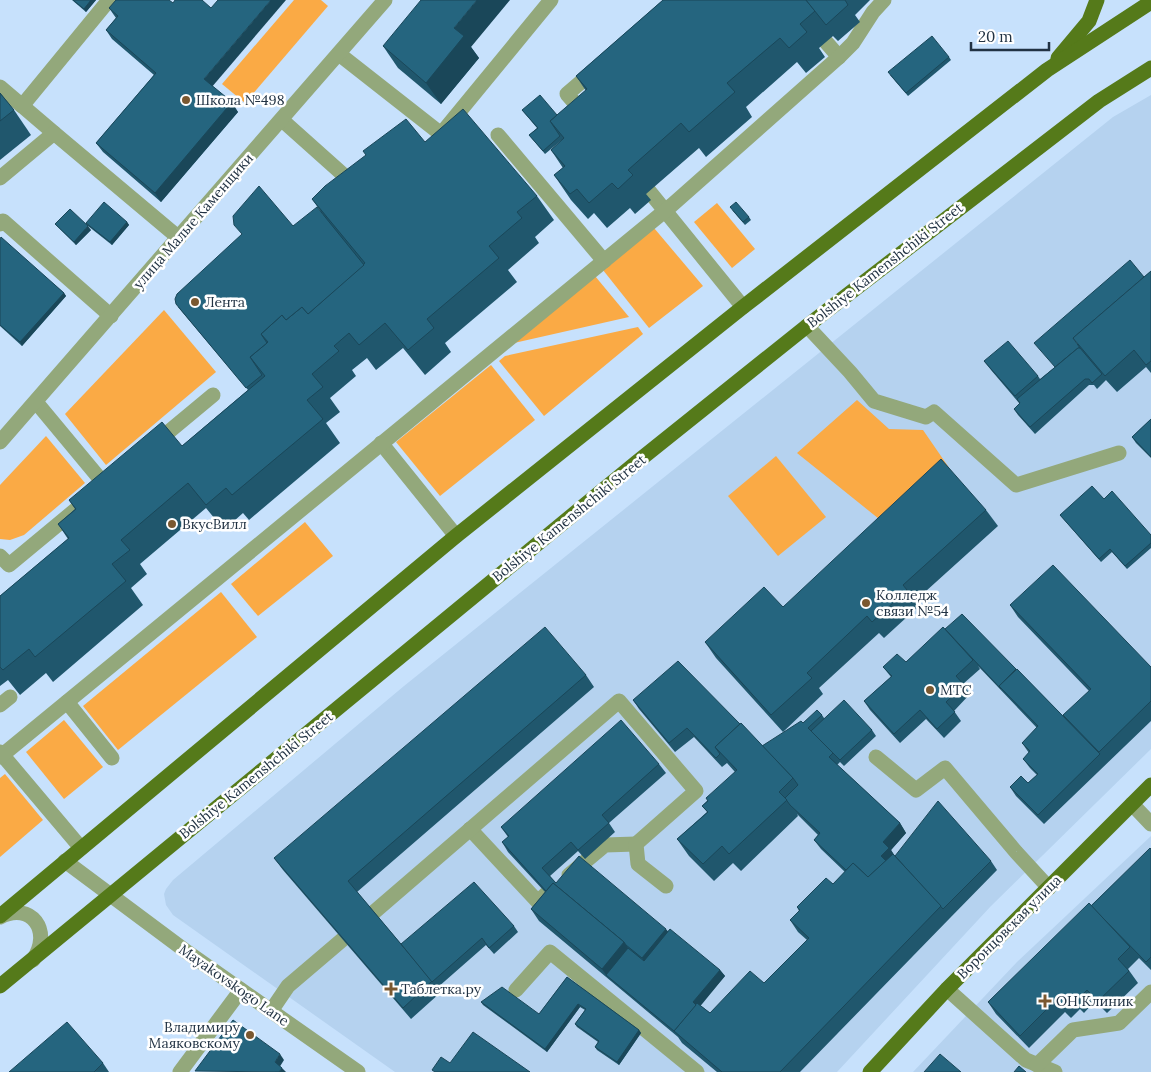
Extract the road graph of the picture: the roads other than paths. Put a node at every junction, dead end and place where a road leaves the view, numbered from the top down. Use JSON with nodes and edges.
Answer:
{"nodes":[{"id":1,"x":109,"y":0,"type":"edge"},
{"id":2,"x":385,"y":0,"type":"edge"},
{"id":3,"x":552,"y":0,"type":"edge"},
{"id":4,"x":884,"y":0,"type":"edge"},
{"id":5,"x":1097,"y":0,"type":"edge"},
{"id":6,"x":1151,"y":2,"type":"edge"},
{"id":7,"x":826,"y":42,"type":"edge"},
{"id":8,"x":339,"y":54,"type":"junction"},
{"id":9,"x":839,"y":57,"type":"junction"},
{"id":10,"x":603,"y":63,"type":"edge"},
{"id":11,"x":1151,"y":68,"type":"edge"},
{"id":12,"x":1047,"y":70,"type":"junction"},
{"id":13,"x":0,"y":87,"type":"edge"},
{"id":14,"x":22,"y":106,"type":"junction"},
{"id":15,"x":282,"y":120,"type":"junction"},
{"id":16,"x":593,"y":124,"type":"edge"},
{"id":17,"x":54,"y":133,"type":"junction"},
{"id":18,"x":498,"y":136,"type":"dead end"},
{"id":19,"x":0,"y":178,"type":"edge"},
{"id":20,"x":649,"y":191,"type":"edge"},
{"id":21,"x":364,"y":195,"type":"edge"},
{"id":22,"x":665,"y":211,"type":"junction"},
{"id":23,"x":0,"y":224,"type":"edge"},
{"id":24,"x":179,"y":238,"type":"junction"},
{"id":25,"x":604,"y":261,"type":"junction"},
{"id":26,"x":742,"y":307,"type":"junction"},
{"id":27,"x":111,"y":316,"type":"junction"},
{"id":28,"x":806,"y":326,"type":"junction"},
{"id":29,"x":213,"y":395,"type":"dead end"},
{"id":30,"x":36,"y":402,"type":"junction"},
{"id":31,"x":0,"y":442,"type":"edge"},
{"id":32,"x":381,"y":443,"type":"junction"},
{"id":33,"x":1119,"y":452,"type":"dead end"},
{"id":34,"x":141,"y":455,"type":"edge"},
{"id":35,"x":119,"y":473,"type":"edge"},
{"id":36,"x":105,"y":485,"type":"junction"},
{"id":37,"x":456,"y":536,"type":"junction"},
{"id":38,"x":0,"y":556,"type":"edge"},
{"id":39,"x":67,"y":702,"type":"junction"},
{"id":40,"x":1,"y":754,"type":"edge"},
{"id":41,"x":876,"y":757,"type":"dead end"},
{"id":42,"x":112,"y":758,"type":"dead end"},
{"id":43,"x":1151,"y":785,"type":"edge"},
{"id":44,"x":1132,"y":804,"type":"junction"},
{"id":45,"x":1151,"y":824,"type":"edge"},
{"id":46,"x":470,"y":829,"type":"junction"},
{"id":47,"x":636,"y":844,"type":"junction"},
{"id":48,"x":81,"y":848,"type":"junction"},
{"id":49,"x":65,"y":861,"type":"junction"},
{"id":50,"x":666,"y":886,"type":"dead end"},
{"id":51,"x":1049,"y":888,"type":"junction"},
{"id":52,"x":110,"y":896,"type":"junction"},
{"id":53,"x":373,"y":913,"type":"edge"},
{"id":54,"x":0,"y":916,"type":"edge"},
{"id":55,"x":342,"y":940,"type":"edge"},
{"id":56,"x":33,"y":960,"type":"junction"},
{"id":57,"x":0,"y":986,"type":"edge"},
{"id":58,"x":947,"y":989,"type":"junction"},
{"id":59,"x":241,"y":990,"type":"junction"},
{"id":60,"x":516,"y":990,"type":"dead end"},
{"id":61,"x":1151,"y":992,"type":"edge"},
{"id":62,"x":271,"y":1011,"type":"junction"},
{"id":63,"x":1037,"y":1065,"type":"junction"},
{"id":64,"x":180,"y":1072,"type":"edge"},
{"id":65,"x":358,"y":1072,"type":"edge"},
{"id":66,"x":697,"y":1072,"type":"edge"},
{"id":67,"x":870,"y":1072,"type":"edge"},
{"id":68,"x":1056,"y":1072,"type":"edge"}],
"edges":[{"from":1,"to":14,"type":"street"},
{"from":2,"to":8,"type":"street","name":"улица Малые Каменщики"},
{"from":3,"to":8,"type":"street"},
{"from":4,"to":9,"type":"street"},
{"from":5,"to":12,"type":"main road"},
{"from":6,"to":12,"type":"main road"},
{"from":7,"to":9,"type":"street"},
{"from":8,"to":15,"type":"street","name":"улица Малые Каменщики"},
{"from":9,"to":22,"type":"street"},
{"from":10,"to":16,"type":"street"},
{"from":11,"to":28,"type":"main road","name":"Bolshiye Kamenshchiki Street"},
{"from":12,"to":26,"type":"main road"},
{"from":13,"to":14,"type":"street"},
{"from":14,"to":17,"type":"street"},
{"from":15,"to":21,"type":"street"},
{"from":15,"to":24,"type":"street","name":"улица Малые Каменщики"},
{"from":17,"to":19,"type":"street"},
{"from":17,"to":24,"type":"street"},
{"from":18,"to":25,"type":"street"},
{"from":20,"to":22,"type":"street"},
{"from":22,"to":25,"type":"street"},
{"from":22,"to":26,"type":"street"},
{"from":23,"to":27,"type":"street"},
{"from":24,"to":27,"type":"street","name":"улица Малые Каменщики"},
{"from":25,"to":32,"type":"street"},
{"from":26,"to":37,"type":"main road"},
{"from":27,"to":30,"type":"street","name":"улица Малые Каменщики"},
{"from":28,"to":33,"type":"street"},
{"from":28,"to":52,"type":"main road","name":"Bolshiye Kamenshchiki Street"},
{"from":29,"to":34,"type":"street"},
{"from":30,"to":31,"type":"street","name":"улица Малые Каменщики"},
{"from":30,"to":36,"type":"street"},
{"from":32,"to":37,"type":"street"},
{"from":32,"to":39,"type":"street"},
{"from":35,"to":36,"type":"street"},
{"from":36,"to":38,"type":"street"},
{"from":37,"to":48,"type":"main road"},
{"from":39,"to":40,"type":"street"},
{"from":39,"to":42,"type":"street"},
{"from":40,"to":48,"type":"street"},
{"from":41,"to":51,"type":"street"},
{"from":43,"to":44,"type":"main road","name":"Воронцовская улица"},
{"from":44,"to":45,"type":"street"},
{"from":44,"to":51,"type":"main road","name":"Воронцовская улица"},
{"from":46,"to":47,"type":"street"},
{"from":46,"to":47,"type":"street"},
{"from":46,"to":53,"type":"street"},
{"from":47,"to":50,"type":"street"},
{"from":48,"to":49,"type":"main road"},
{"from":49,"to":52,"type":"street","name":"Mayakovskogo Lane"},
{"from":49,"to":54,"type":"main road"},
{"from":51,"to":58,"type":"main road","name":"Воронцовская улица"},
{"from":52,"to":56,"type":"main road","name":"Bolshiye Kamenshchiki Street"},
{"from":52,"to":59,"type":"street","name":"Mayakovskogo Lane"},
{"from":54,"to":56,"type":"street"},
{"from":55,"to":62,"type":"street"},
{"from":56,"to":57,"type":"main road","name":"Bolshiye Kamenshchiki Street"},
{"from":58,"to":63,"type":"street"},
{"from":58,"to":67,"type":"main road","name":"Воронцовская улица"},
{"from":59,"to":62,"type":"street","name":"Mayakovskogo Lane"},
{"from":59,"to":64,"type":"street"},
{"from":60,"to":66,"type":"street"},
{"from":61,"to":63,"type":"street"},
{"from":62,"to":65,"type":"street","name":"Mayakovskogo Lane"},
{"from":63,"to":68,"type":"street"}]}
